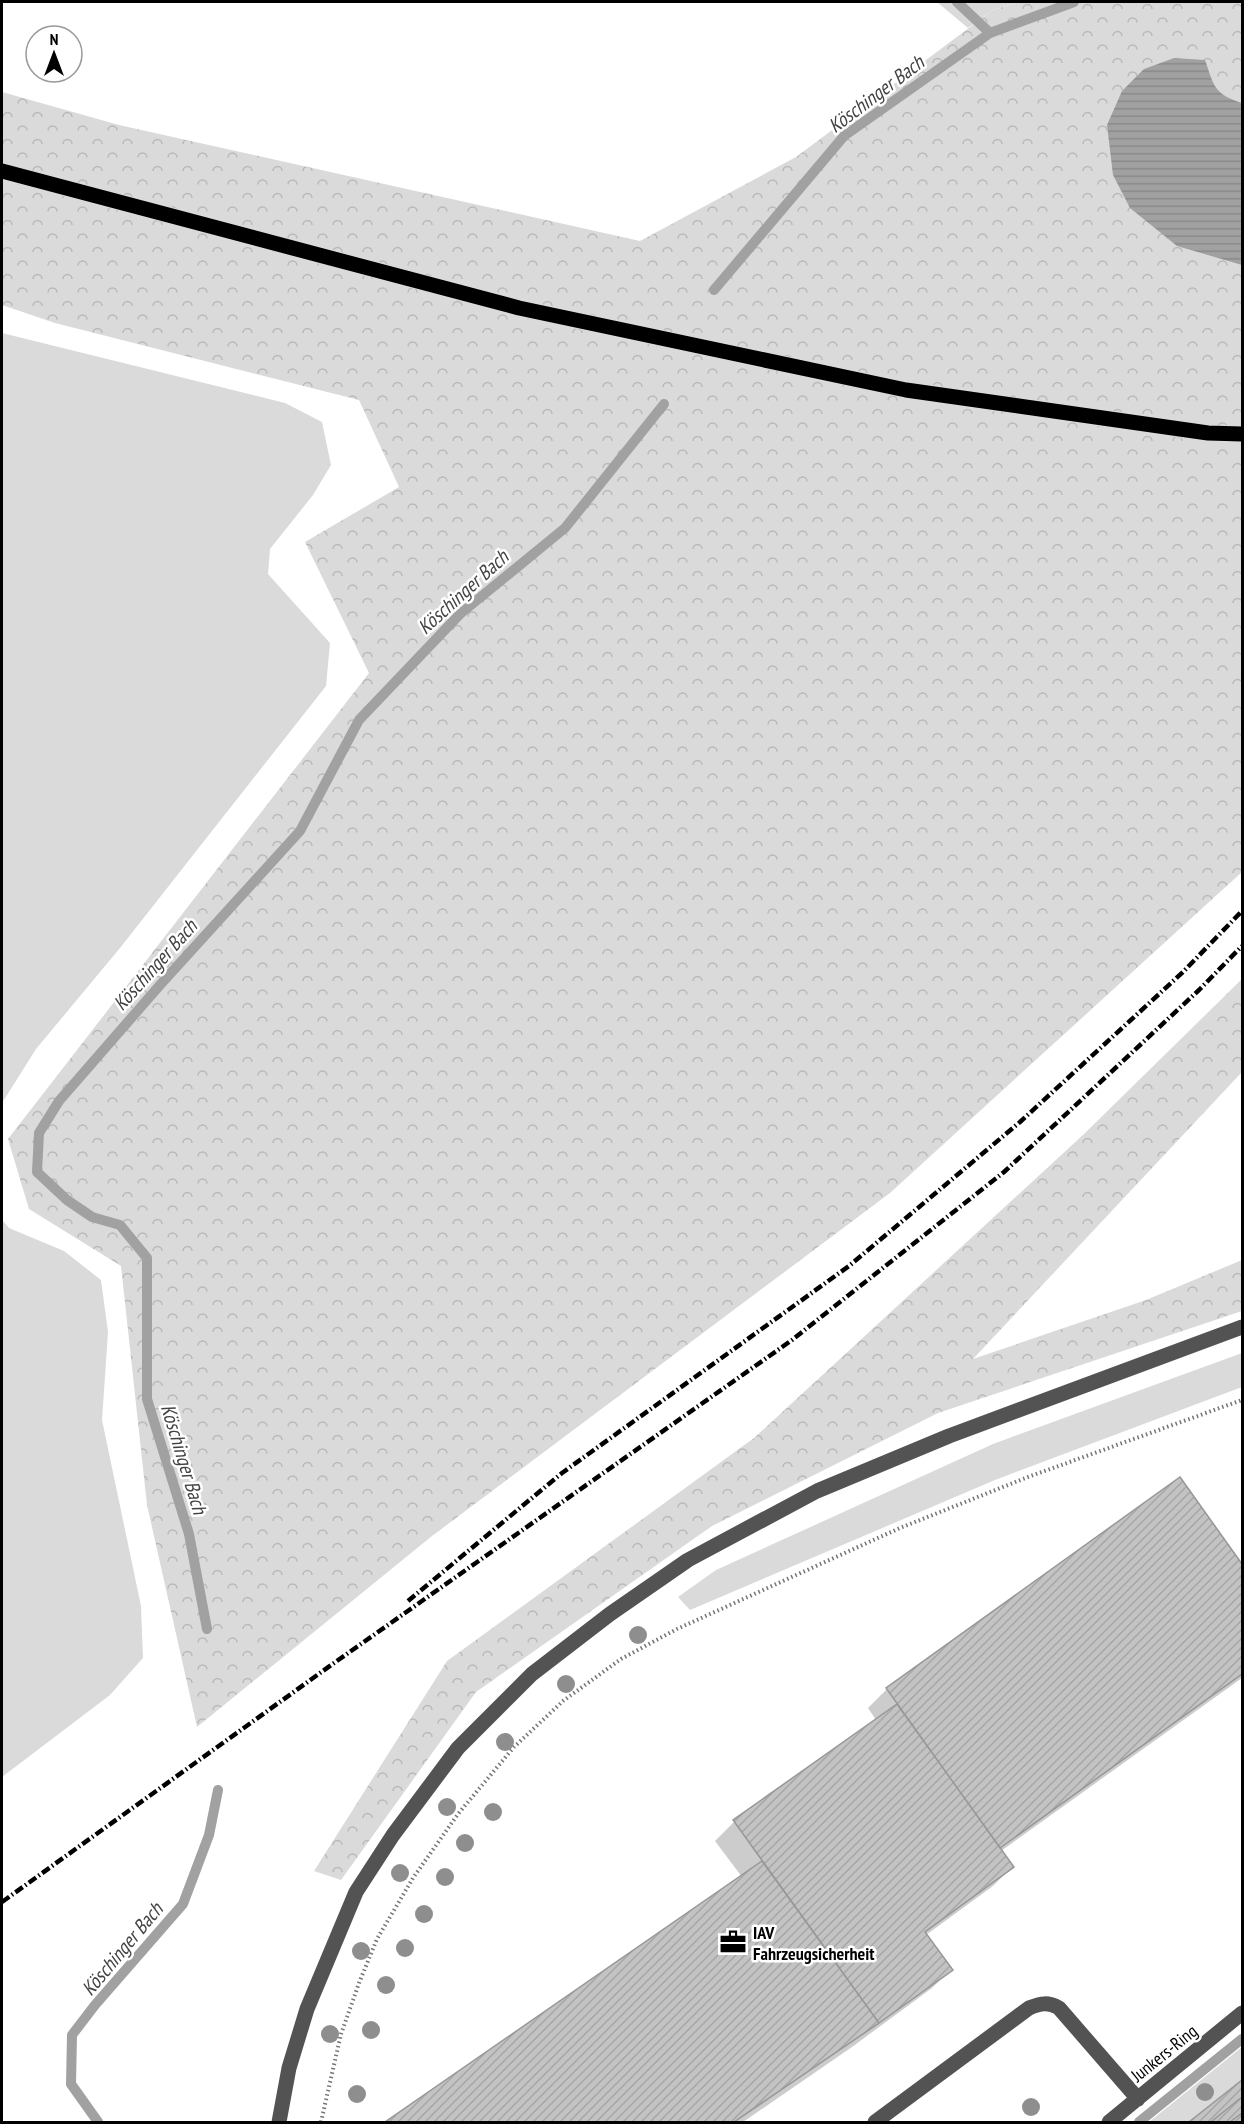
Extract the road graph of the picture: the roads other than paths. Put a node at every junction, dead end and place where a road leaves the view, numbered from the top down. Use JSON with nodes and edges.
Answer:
{"nodes":[{"id":1,"x":2,"y":171,"type":"edge"},
{"id":2,"x":1242,"y":435,"type":"edge"},
{"id":3,"x":1242,"y":1327,"type":"edge"},
{"id":4,"x":1242,"y":2013,"type":"edge"},
{"id":5,"x":1138,"y":2099,"type":"junction"},
{"id":6,"x":279,"y":2122,"type":"edge"},
{"id":7,"x":875,"y":2122,"type":"edge"},
{"id":8,"x":1109,"y":2122,"type":"edge"}],
"edges":[{"from":1,"to":2,"type":"main road"},
{"from":3,"to":6,"type":"street"},
{"from":4,"to":5,"type":"street","name":"Junkers-Ring"},
{"from":5,"to":7,"type":"street"},
{"from":5,"to":8,"type":"street","name":"Junkers-Ring"}]}
